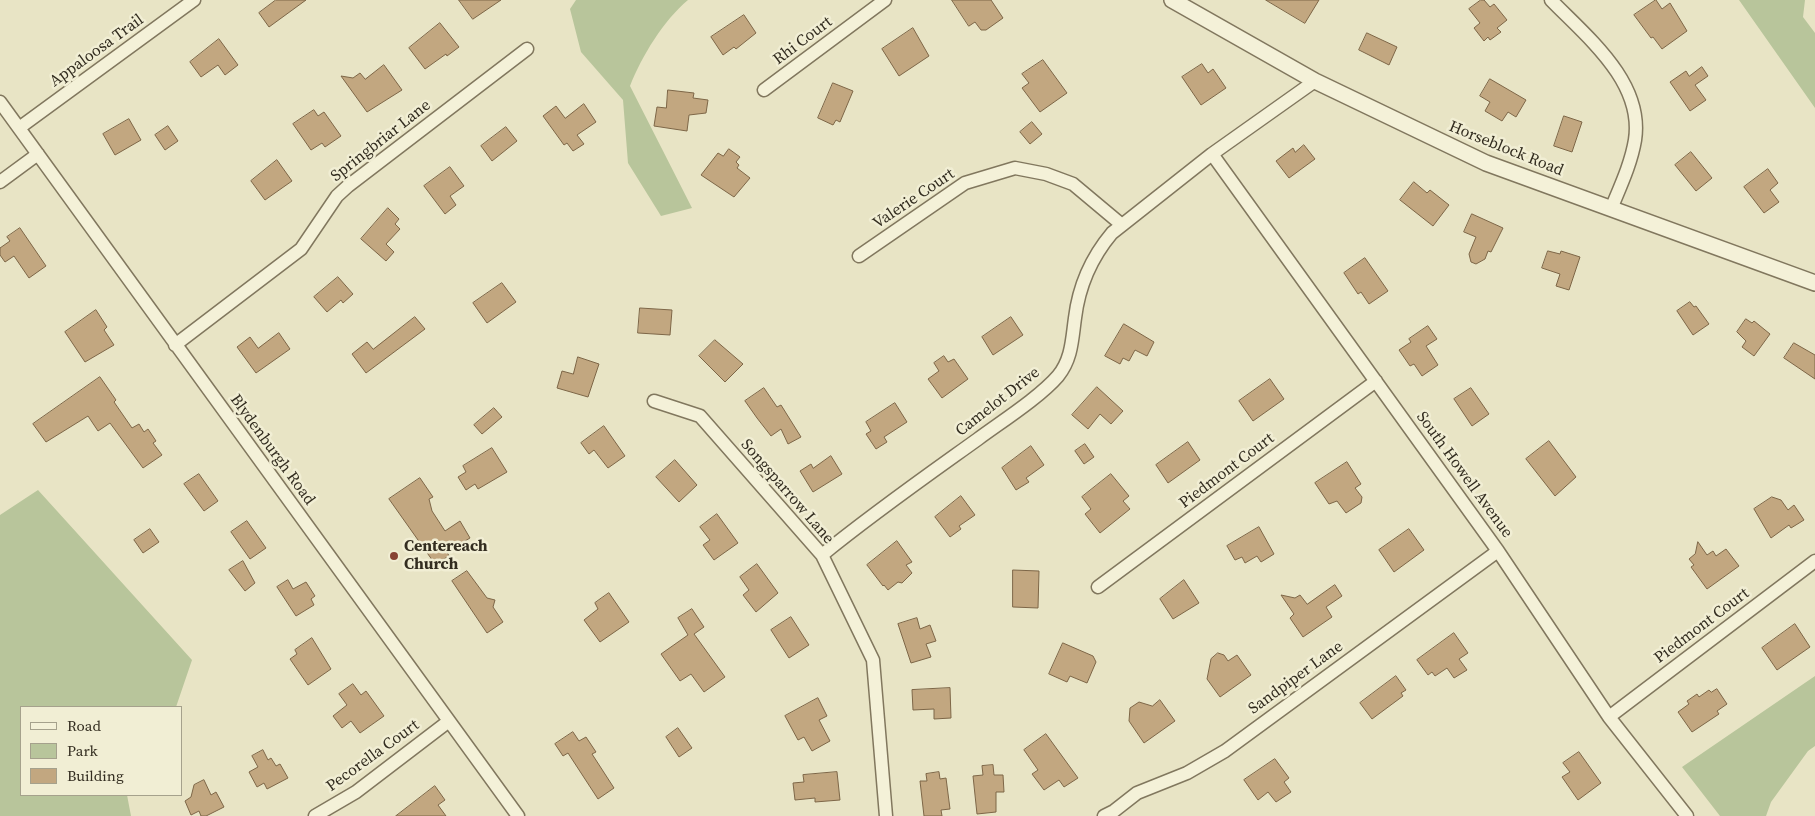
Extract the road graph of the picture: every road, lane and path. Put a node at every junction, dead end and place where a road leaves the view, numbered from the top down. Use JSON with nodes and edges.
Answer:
{"nodes":[{"id":1,"x":194,"y":0,"type":"edge"},
{"id":2,"x":886,"y":0,"type":"edge"},
{"id":3,"x":1172,"y":0,"type":"edge"},
{"id":4,"x":1551,"y":0,"type":"edge"},
{"id":5,"x":527,"y":49,"type":"dead end"},
{"id":6,"x":1315,"y":81,"type":"junction"},
{"id":7,"x":764,"y":90,"type":"dead end"},
{"id":8,"x":0,"y":102,"type":"edge"},
{"id":9,"x":20,"y":128,"type":"junction"},
{"id":10,"x":38,"y":154,"type":"junction"},
{"id":11,"x":1212,"y":154,"type":"junction"},
{"id":12,"x":0,"y":182,"type":"edge"},
{"id":13,"x":1611,"y":209,"type":"junction"},
{"id":14,"x":1122,"y":225,"type":"junction"},
{"id":15,"x":860,"y":256,"type":"dead end"},
{"id":16,"x":1815,"y":283,"type":"edge"},
{"id":17,"x":175,"y":345,"type":"junction"},
{"id":18,"x":1376,"y":381,"type":"junction"},
{"id":19,"x":654,"y":401,"type":"dead end"},
{"id":20,"x":1498,"y":551,"type":"junction"},
{"id":21,"x":822,"y":555,"type":"junction"},
{"id":22,"x":1815,"y":561,"type":"edge"},
{"id":23,"x":1098,"y":587,"type":"dead end"},
{"id":24,"x":1609,"y":717,"type":"junction"},
{"id":25,"x":449,"y":721,"type":"junction"},
{"id":26,"x":315,"y":816,"type":"edge"},
{"id":27,"x":518,"y":816,"type":"edge"},
{"id":28,"x":886,"y":816,"type":"edge"},
{"id":29,"x":1104,"y":816,"type":"edge"},
{"id":30,"x":1687,"y":816,"type":"edge"}],
"edges":[{"from":1,"to":9,"type":"street","name":"Appaloosa Trail"},
{"from":2,"to":7,"type":"street","name":"Rhi Court"},
{"from":3,"to":6,"type":"street","name":"Horseblock Road"},
{"from":4,"to":13,"type":"street"},
{"from":5,"to":17,"type":"street","name":"Springbriar Lane"},
{"from":6,"to":11,"type":"street","name":"Camelot Drive"},
{"from":6,"to":13,"type":"street","name":"Horseblock Road"},
{"from":8,"to":9,"type":"street","name":"Blydenburgh Road"},
{"from":9,"to":10,"type":"street","name":"Blydenburgh Road"},
{"from":10,"to":12,"type":"street"},
{"from":10,"to":17,"type":"street","name":"Blydenburgh Road"},
{"from":11,"to":14,"type":"street","name":"Camelot Drive"},
{"from":11,"to":18,"type":"street","name":"South Howell Avenue"},
{"from":13,"to":16,"type":"street","name":"Horseblock Road"},
{"from":14,"to":15,"type":"street","name":"Valerie Court"},
{"from":14,"to":21,"type":"street","name":"Camelot Drive"},
{"from":17,"to":25,"type":"street","name":"Blydenburgh Road"},
{"from":18,"to":20,"type":"street","name":"South Howell Avenue"},
{"from":18,"to":23,"type":"street","name":"Piedmont Court"},
{"from":19,"to":21,"type":"street","name":"Songsparrow Lane"},
{"from":20,"to":24,"type":"street","name":"South Howell Avenue"},
{"from":20,"to":29,"type":"street","name":"Sandpiper Lane"},
{"from":21,"to":28,"type":"street","name":"Songsparrow Lane"},
{"from":22,"to":24,"type":"street","name":"Piedmont Court"},
{"from":24,"to":30,"type":"street","name":"South Howell Avenue"},
{"from":25,"to":26,"type":"street","name":"Pecorella Court"},
{"from":25,"to":27,"type":"street","name":"Blydenburgh Road"}]}
